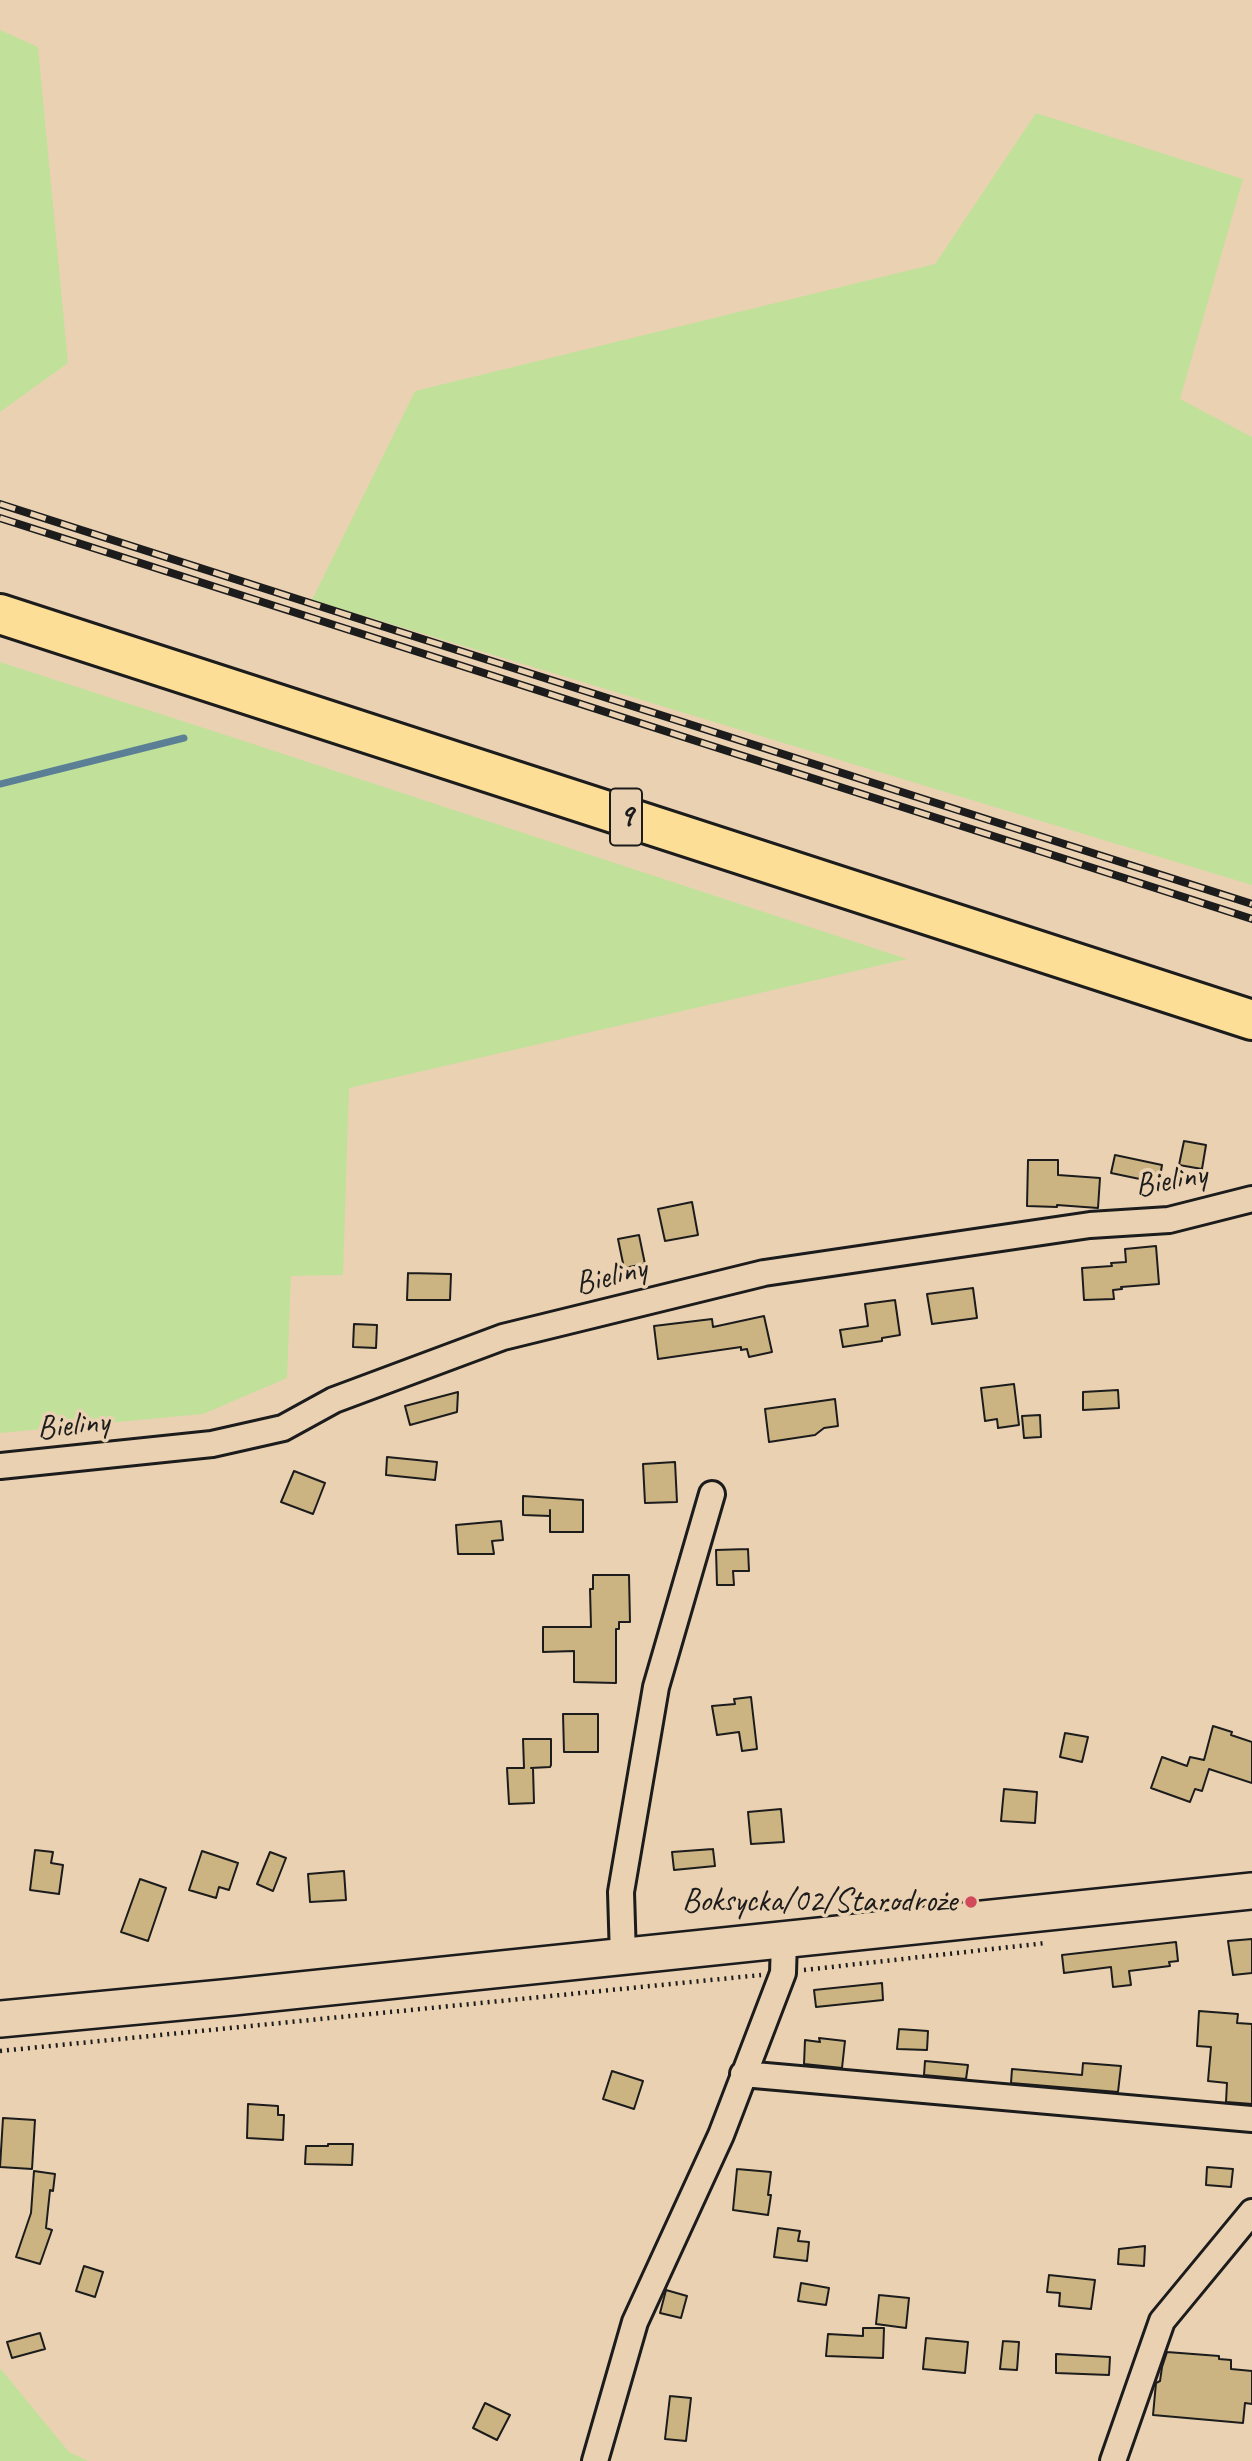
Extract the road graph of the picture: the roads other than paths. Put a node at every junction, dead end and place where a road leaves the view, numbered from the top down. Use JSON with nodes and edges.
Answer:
{"nodes":[{"id":1,"x":0,"y":614,"type":"edge"},
{"id":2,"x":1252,"y":1020,"type":"edge"},
{"id":3,"x":1252,"y":1199,"type":"edge"},
{"id":4,"x":0,"y":1466,"type":"edge"},
{"id":5,"x":712,"y":1494,"type":"dead end"},
{"id":6,"x":1252,"y":1891,"type":"edge"},
{"id":7,"x":783,"y":1956,"type":"junction"},
{"id":8,"x":623,"y":1957,"type":"junction"},
{"id":9,"x":0,"y":2019,"type":"edge"},
{"id":10,"x":743,"y":2074,"type":"junction"},
{"id":11,"x":1252,"y":2119,"type":"edge"},
{"id":12,"x":1252,"y":2212,"type":"edge"},
{"id":13,"x":595,"y":2461,"type":"edge"},
{"id":14,"x":1113,"y":2461,"type":"edge"}],
"edges":[{"from":1,"to":2,"type":"main road","number":"9"},
{"from":3,"to":4,"type":"street","name":"Bieliny"},
{"from":5,"to":8,"type":"street"},
{"from":6,"to":7,"type":"main road"},
{"from":7,"to":8,"type":"main road"},
{"from":7,"to":10,"type":"street"},
{"from":8,"to":9,"type":"main road"},
{"from":10,"to":11,"type":"street"},
{"from":10,"to":13,"type":"street"},
{"from":12,"to":14,"type":"street"}]}
